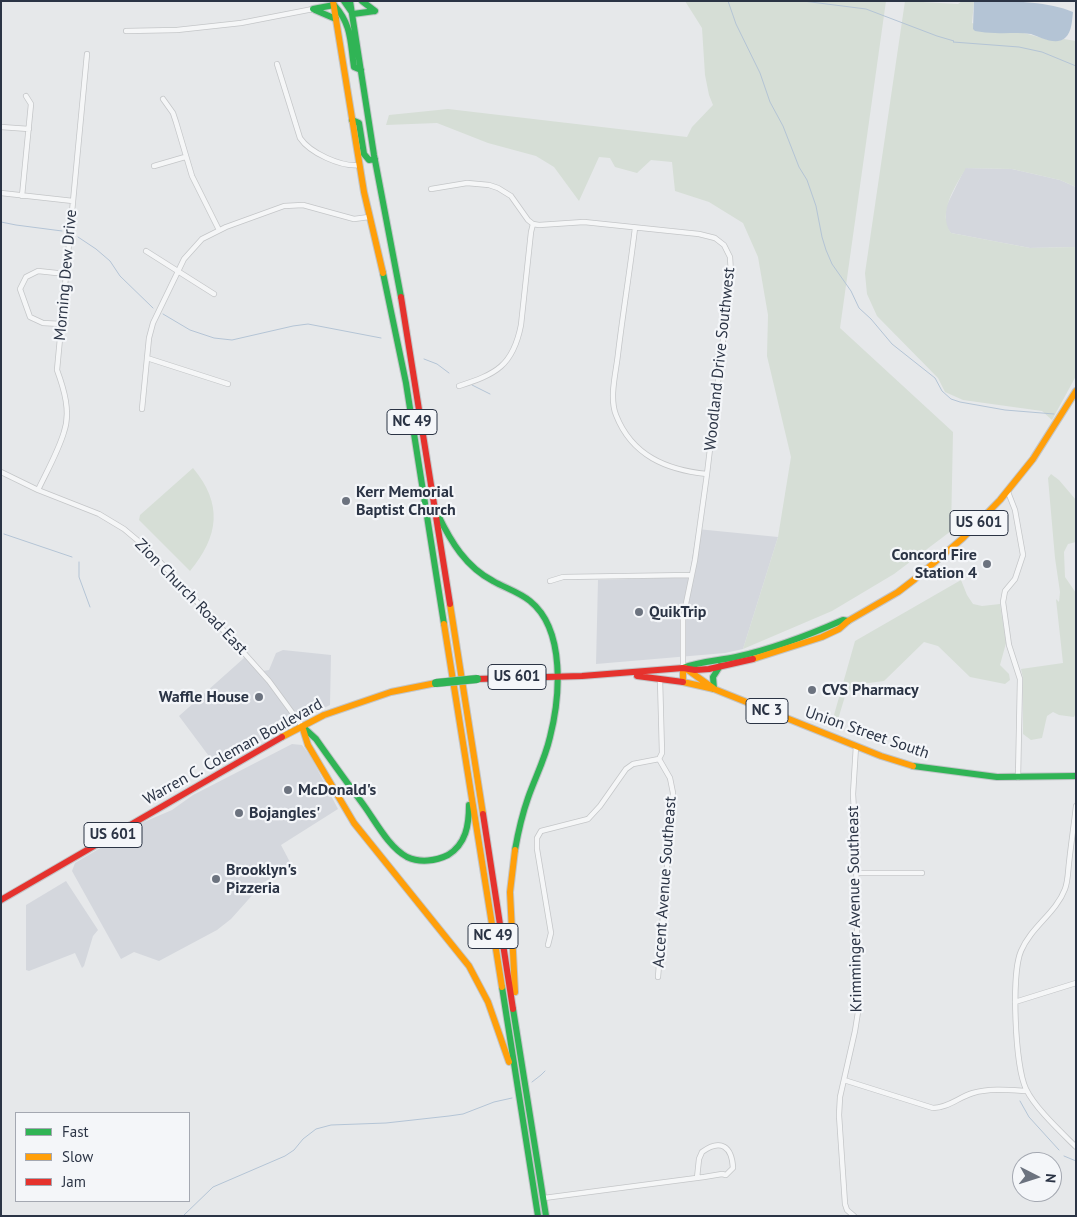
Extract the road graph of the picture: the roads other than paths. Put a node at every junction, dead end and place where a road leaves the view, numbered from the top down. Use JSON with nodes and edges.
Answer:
{"nodes":[{"id":1,"x":344,"y":1,"type":"edge"},
{"id":2,"x":350,"y":1,"type":"edge"},
{"id":3,"x":362,"y":1,"type":"edge"},
{"id":4,"x":333,"y":3,"type":"edge"},
{"id":5,"x":313,"y":9,"type":"junction"},
{"id":6,"x":353,"y":14,"type":"junction"},
{"id":7,"x":336,"y":19,"type":"junction"},
{"id":8,"x":126,"y":32,"type":"dead end"},
{"id":9,"x":87,"y":54,"type":"dead end"},
{"id":10,"x":277,"y":64,"type":"dead end"},
{"id":11,"x":360,"y":70,"type":"junction"},
{"id":12,"x":26,"y":96,"type":"dead end"},
{"id":13,"x":163,"y":99,"type":"dead end"},
{"id":14,"x":352,"y":120,"type":"junction"},
{"id":15,"x":1,"y":127,"type":"edge"},
{"id":16,"x":29,"y":129,"type":"junction"},
{"id":17,"x":185,"y":157,"type":"junction"},
{"id":18,"x":375,"y":159,"type":"junction"},
{"id":19,"x":360,"y":165,"type":"junction"},
{"id":20,"x":154,"y":166,"type":"dead end"},
{"id":21,"x":430,"y":190,"type":"dead end"},
{"id":22,"x":1,"y":193,"type":"edge"},
{"id":23,"x":22,"y":196,"type":"junction"},
{"id":24,"x":73,"y":201,"type":"junction"},
{"id":25,"x":369,"y":217,"type":"junction"},
{"id":26,"x":533,"y":224,"type":"junction"},
{"id":27,"x":635,"y":228,"type":"junction"},
{"id":28,"x":219,"y":230,"type":"junction"},
{"id":29,"x":146,"y":251,"type":"dead end"},
{"id":30,"x":177,"y":271,"type":"junction"},
{"id":31,"x":66,"y":274,"type":"junction"},
{"id":32,"x":214,"y":294,"type":"dead end"},
{"id":33,"x":61,"y":324,"type":"junction"},
{"id":34,"x":147,"y":358,"type":"junction"},
{"id":35,"x":228,"y":384,"type":"dead end"},
{"id":36,"x":459,"y":386,"type":"dead end"},
{"id":37,"x":1076,"y":391,"type":"edge"},
{"id":38,"x":142,"y":409,"type":"dead end"},
{"id":39,"x":1,"y":472,"type":"edge"},
{"id":40,"x":707,"y":474,"type":"junction"},
{"id":41,"x":38,"y":490,"type":"junction"},
{"id":42,"x":1008,"y":492,"type":"junction"},
{"id":43,"x":434,"y":504,"type":"junction"},
{"id":44,"x":691,"y":575,"type":"junction"},
{"id":45,"x":550,"y":581,"type":"dead end"},
{"id":46,"x":848,"y":621,"type":"junction"},
{"id":47,"x":721,"y":666,"type":"junction"},
{"id":48,"x":683,"y":668,"type":"junction"},
{"id":49,"x":620,"y":673,"type":"junction"},
{"id":50,"x":557,"y":676,"type":"junction"},
{"id":51,"x":660,"y":679,"type":"junction"},
{"id":52,"x":683,"y":682,"type":"junction"},
{"id":53,"x":714,"y":689,"type":"junction"},
{"id":54,"x":302,"y":726,"type":"junction"},
{"id":55,"x":856,"y":746,"type":"junction"},
{"id":56,"x":659,"y":760,"type":"junction"},
{"id":57,"x":1076,"y":776,"type":"edge"},
{"id":58,"x":1018,"y":778,"type":"junction"},
{"id":59,"x":470,"y":787,"type":"junction"},
{"id":60,"x":1076,"y":806,"type":"edge"},
{"id":61,"x":857,"y":873,"type":"junction"},
{"id":62,"x":922,"y":873,"type":"dead end"},
{"id":63,"x":1,"y":900,"type":"edge"},
{"id":64,"x":548,"y":945,"type":"dead end"},
{"id":65,"x":658,"y":977,"type":"dead end"},
{"id":66,"x":1076,"y":982,"type":"edge"},
{"id":67,"x":1016,"y":1002,"type":"junction"},
{"id":68,"x":517,"y":1027,"type":"junction"},
{"id":69,"x":844,"y":1080,"type":"junction"},
{"id":70,"x":517,"y":1085,"type":"junction"},
{"id":71,"x":1027,"y":1091,"type":"junction"},
{"id":72,"x":1076,"y":1147,"type":"edge"},
{"id":73,"x":697,"y":1178,"type":"junction"},
{"id":74,"x":544,"y":1198,"type":"junction"},
{"id":75,"x":538,"y":1216,"type":"edge"},
{"id":76,"x":546,"y":1216,"type":"edge"},
{"id":77,"x":854,"y":1216,"type":"edge"}],
"edges":[{"from":1,"to":6,"type":"main road"},
{"from":2,"to":6,"type":"main road","number":"NC 49"},
{"from":3,"to":6,"type":"main road"},
{"from":4,"to":5,"type":"main road"},
{"from":4,"to":7,"type":"main road","number":"NC 49"},
{"from":4,"to":11,"type":"main road"},
{"from":5,"to":7,"type":"main road"},
{"from":5,"to":8,"type":"street"},
{"from":6,"to":11,"type":"main road","number":"NC 49"},
{"from":7,"to":14,"type":"main road","number":"NC 49"},
{"from":9,"to":24,"type":"street","name":"Morning Dew Drive"},
{"from":10,"to":19,"type":"street"},
{"from":11,"to":18,"type":"main road","number":"NC 49"},
{"from":12,"to":16,"type":"street"},
{"from":13,"to":17,"type":"street"},
{"from":14,"to":18,"type":"main road"},
{"from":14,"to":19,"type":"main road","number":"NC 49"},
{"from":15,"to":16,"type":"street"},
{"from":16,"to":23,"type":"street"},
{"from":17,"to":20,"type":"street"},
{"from":17,"to":28,"type":"street"},
{"from":18,"to":43,"type":"main road","number":"NC 49"},
{"from":19,"to":25,"type":"main road","number":"NC 49"},
{"from":21,"to":26,"type":"street"},
{"from":22,"to":23,"type":"street"},
{"from":23,"to":24,"type":"street"},
{"from":24,"to":31,"type":"street","name":"Morning Dew Drive"},
{"from":25,"to":28,"type":"street"},
{"from":25,"to":59,"type":"main road","number":"NC 49"},
{"from":26,"to":27,"type":"street","name":"Woodland Drive Southwest"},
{"from":26,"to":36,"type":"street"},
{"from":27,"to":40,"type":"street"},
{"from":27,"to":40,"type":"street","name":"Woodland Drive Southwest"},
{"from":28,"to":30,"type":"street"},
{"from":29,"to":30,"type":"street"},
{"from":30,"to":32,"type":"street"},
{"from":30,"to":34,"type":"street"},
{"from":31,"to":33,"type":"street","name":"Morning Dew Drive"},
{"from":31,"to":33,"type":"street"},
{"from":33,"to":41,"type":"street","name":"Morning Dew Drive"},
{"from":34,"to":35,"type":"street"},
{"from":34,"to":38,"type":"street"},
{"from":37,"to":42,"type":"main road","name":"Warren C. Coleman Boulevard","number":"US 601"},
{"from":39,"to":41,"type":"street","name":"Zion Church Road East"},
{"from":40,"to":44,"type":"street","name":"Woodland Drive Southwest"},
{"from":41,"to":54,"type":"street","name":"Zion Church Road East"},
{"from":42,"to":46,"type":"main road","name":"Warren C. Coleman Boulevard","number":"US 601"},
{"from":42,"to":58,"type":"street"},
{"from":43,"to":50,"type":"main road"},
{"from":43,"to":68,"type":"main road","number":"NC 49"},
{"from":44,"to":45,"type":"street"},
{"from":44,"to":48,"type":"street","name":"Woodland Drive Southwest"},
{"from":46,"to":47,"type":"main road","name":"Warren C. Coleman Boulevard","number":"US 601"},
{"from":46,"to":48,"type":"main road","name":"Warren C. Coleman Boulevard","number":"US 601"},
{"from":47,"to":48,"type":"main road","name":"Warren C. Coleman Boulevard","number":"US 601"},
{"from":47,"to":53,"type":"main road"},
{"from":48,"to":49,"type":"main road","name":"Warren C. Coleman Boulevard","number":"US 601"},
{"from":48,"to":52,"type":"main road"},
{"from":48,"to":53,"type":"main road","name":"Union Street South","number":"NC 3"},
{"from":49,"to":50,"type":"main road","name":"Warren C. Coleman Boulevard","number":"US 601"},
{"from":49,"to":51,"type":"main road","name":"Union Street South"},
{"from":50,"to":54,"type":"main road","name":"Warren C. Coleman Boulevard","number":"US 601","bridge":true},
{"from":50,"to":68,"type":"main road"},
{"from":51,"to":52,"type":"main road","name":"Union Street South"},
{"from":51,"to":56,"type":"street"},
{"from":52,"to":53,"type":"main road","name":"Union Street South"},
{"from":53,"to":55,"type":"main road","name":"Union Street South","number":"NC 3"},
{"from":54,"to":59,"type":"main road"},
{"from":54,"to":63,"type":"main road","name":"Warren C. Coleman Boulevard","number":"US 601"},
{"from":54,"to":70,"type":"main road"},
{"from":55,"to":58,"type":"main road","name":"Union Street South","number":"NC 3"},
{"from":55,"to":61,"type":"street","name":"Krimminger Avenue Southeast"},
{"from":56,"to":64,"type":"street"},
{"from":56,"to":65,"type":"street","name":"Accent Avenue Southeast"},
{"from":57,"to":58,"type":"main road","name":"Union Street South","number":"NC 3"},
{"from":59,"to":70,"type":"main road","number":"NC 49"},
{"from":60,"to":67,"type":"street"},
{"from":61,"to":62,"type":"street"},
{"from":61,"to":69,"type":"street","name":"Krimminger Avenue Southeast"},
{"from":66,"to":67,"type":"street"},
{"from":67,"to":71,"type":"street"},
{"from":68,"to":74,"type":"main road","number":"NC 49"},
{"from":69,"to":71,"type":"street"},
{"from":69,"to":77,"type":"street","name":"Krimminger Avenue Southeast"},
{"from":70,"to":75,"type":"main road","number":"NC 49"},
{"from":71,"to":72,"type":"street"},
{"from":73,"to":73,"type":"street"},
{"from":73,"to":74,"type":"street"},
{"from":74,"to":76,"type":"main road","number":"NC 49"}]}
